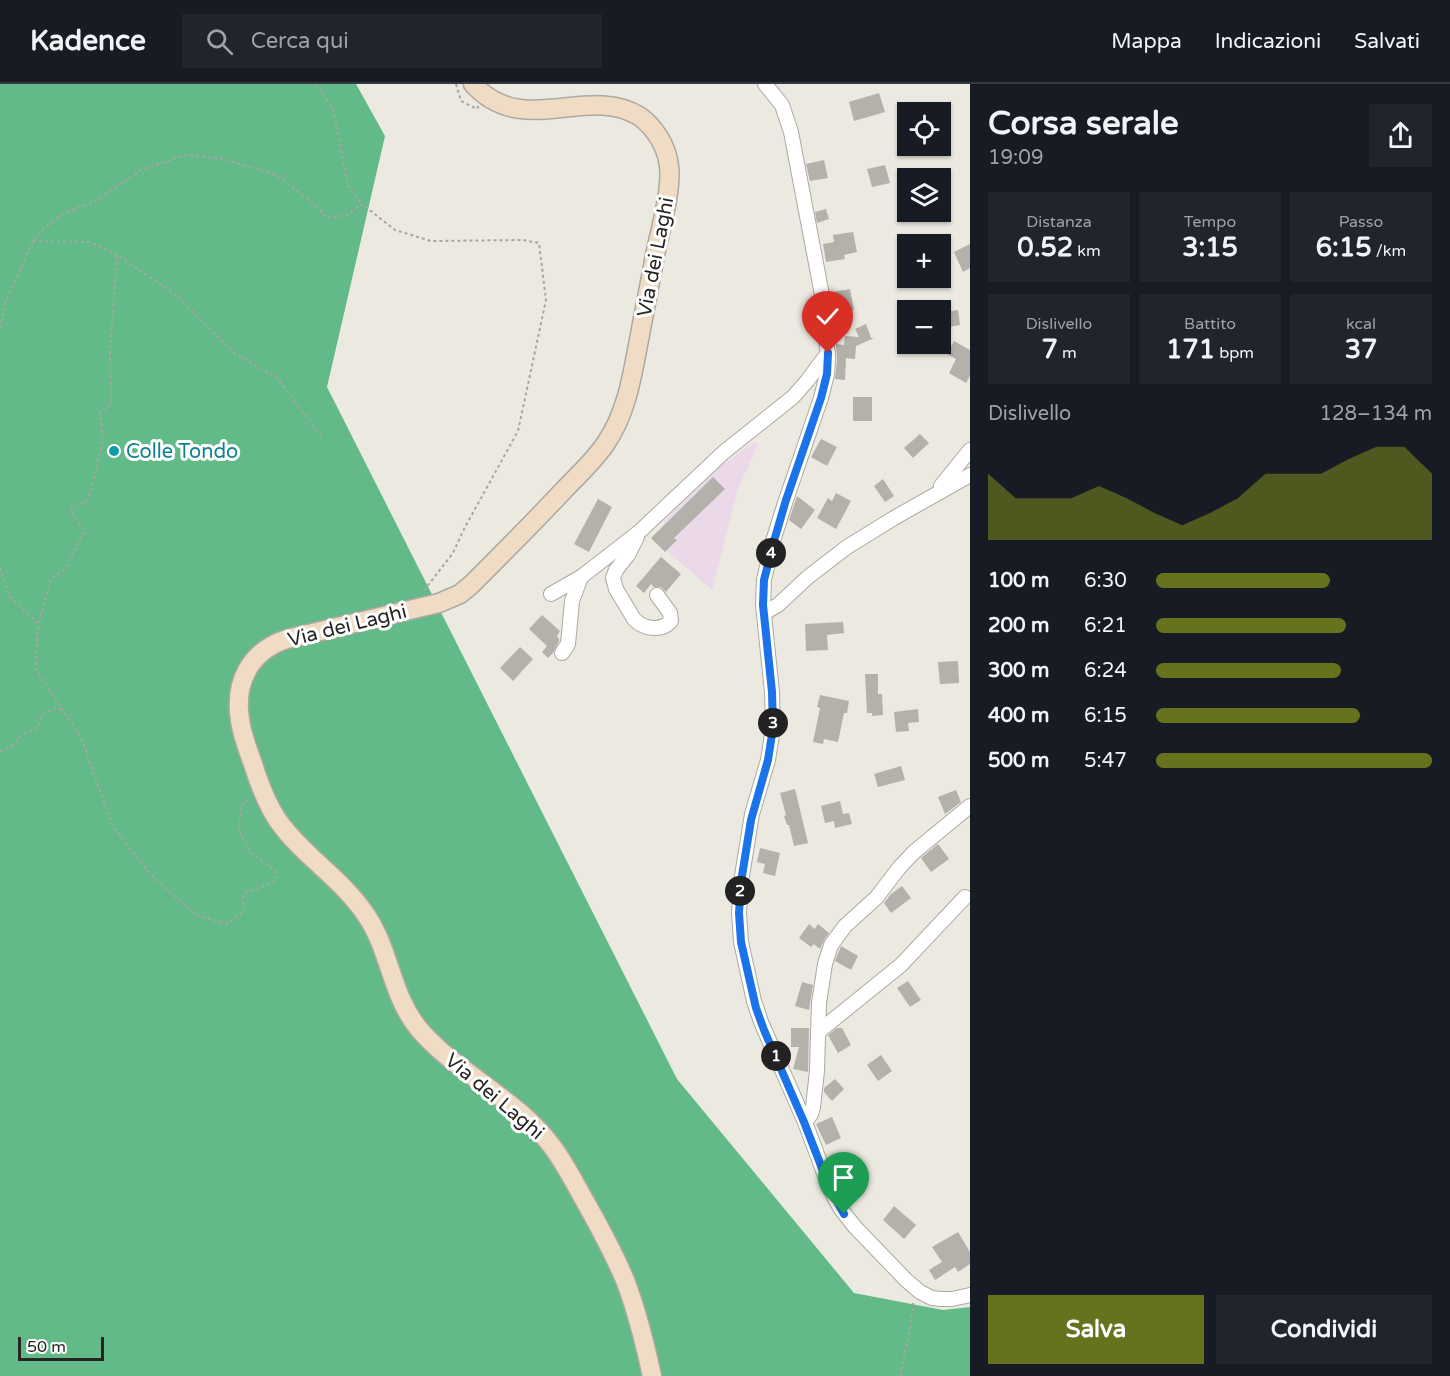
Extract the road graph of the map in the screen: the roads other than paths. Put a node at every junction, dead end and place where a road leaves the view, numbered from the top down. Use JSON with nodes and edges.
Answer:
{"nodes":[{"id":1,"x":473,"y":84,"type":"edge"},
{"id":2,"x":765,"y":84,"type":"edge"},
{"id":3,"x":828,"y":353,"type":"junction"},
{"id":4,"x":970,"y":450,"type":"edge"},
{"id":5,"x":970,"y":475,"type":"edge"},
{"id":6,"x":935,"y":493,"type":"junction"},
{"id":7,"x":639,"y":532,"type":"junction"},
{"id":8,"x":581,"y":577,"type":"junction"},
{"id":9,"x":551,"y":594,"type":"dead end"},
{"id":10,"x":657,"y":595,"type":"dead end"},
{"id":11,"x":764,"y":616,"type":"junction"},
{"id":12,"x":562,"y":653,"type":"dead end"},
{"id":13,"x":970,"y":806,"type":"edge"},
{"id":14,"x":965,"y":897,"type":"dead end"},
{"id":15,"x":818,"y":1032,"type":"junction"},
{"id":16,"x":804,"y":1122,"type":"junction"},
{"id":17,"x":970,"y":1295,"type":"edge"},
{"id":18,"x":652,"y":1376,"type":"edge"}],
"edges":[{"from":1,"to":18,"type":"main road","name":"Via dei Laghi"},
{"from":2,"to":3,"type":"street"},
{"from":3,"to":7,"type":"street"},
{"from":3,"to":11,"type":"street"},
{"from":4,"to":6,"type":"street"},
{"from":5,"to":6,"type":"street"},
{"from":6,"to":11,"type":"street"},
{"from":7,"to":8,"type":"street"},
{"from":7,"to":10,"type":"street"},
{"from":8,"to":9,"type":"street"},
{"from":8,"to":12,"type":"street"},
{"from":11,"to":16,"type":"street"},
{"from":13,"to":15,"type":"street"},
{"from":14,"to":15,"type":"street"},
{"from":15,"to":16,"type":"street"},
{"from":16,"to":17,"type":"street"}]}
